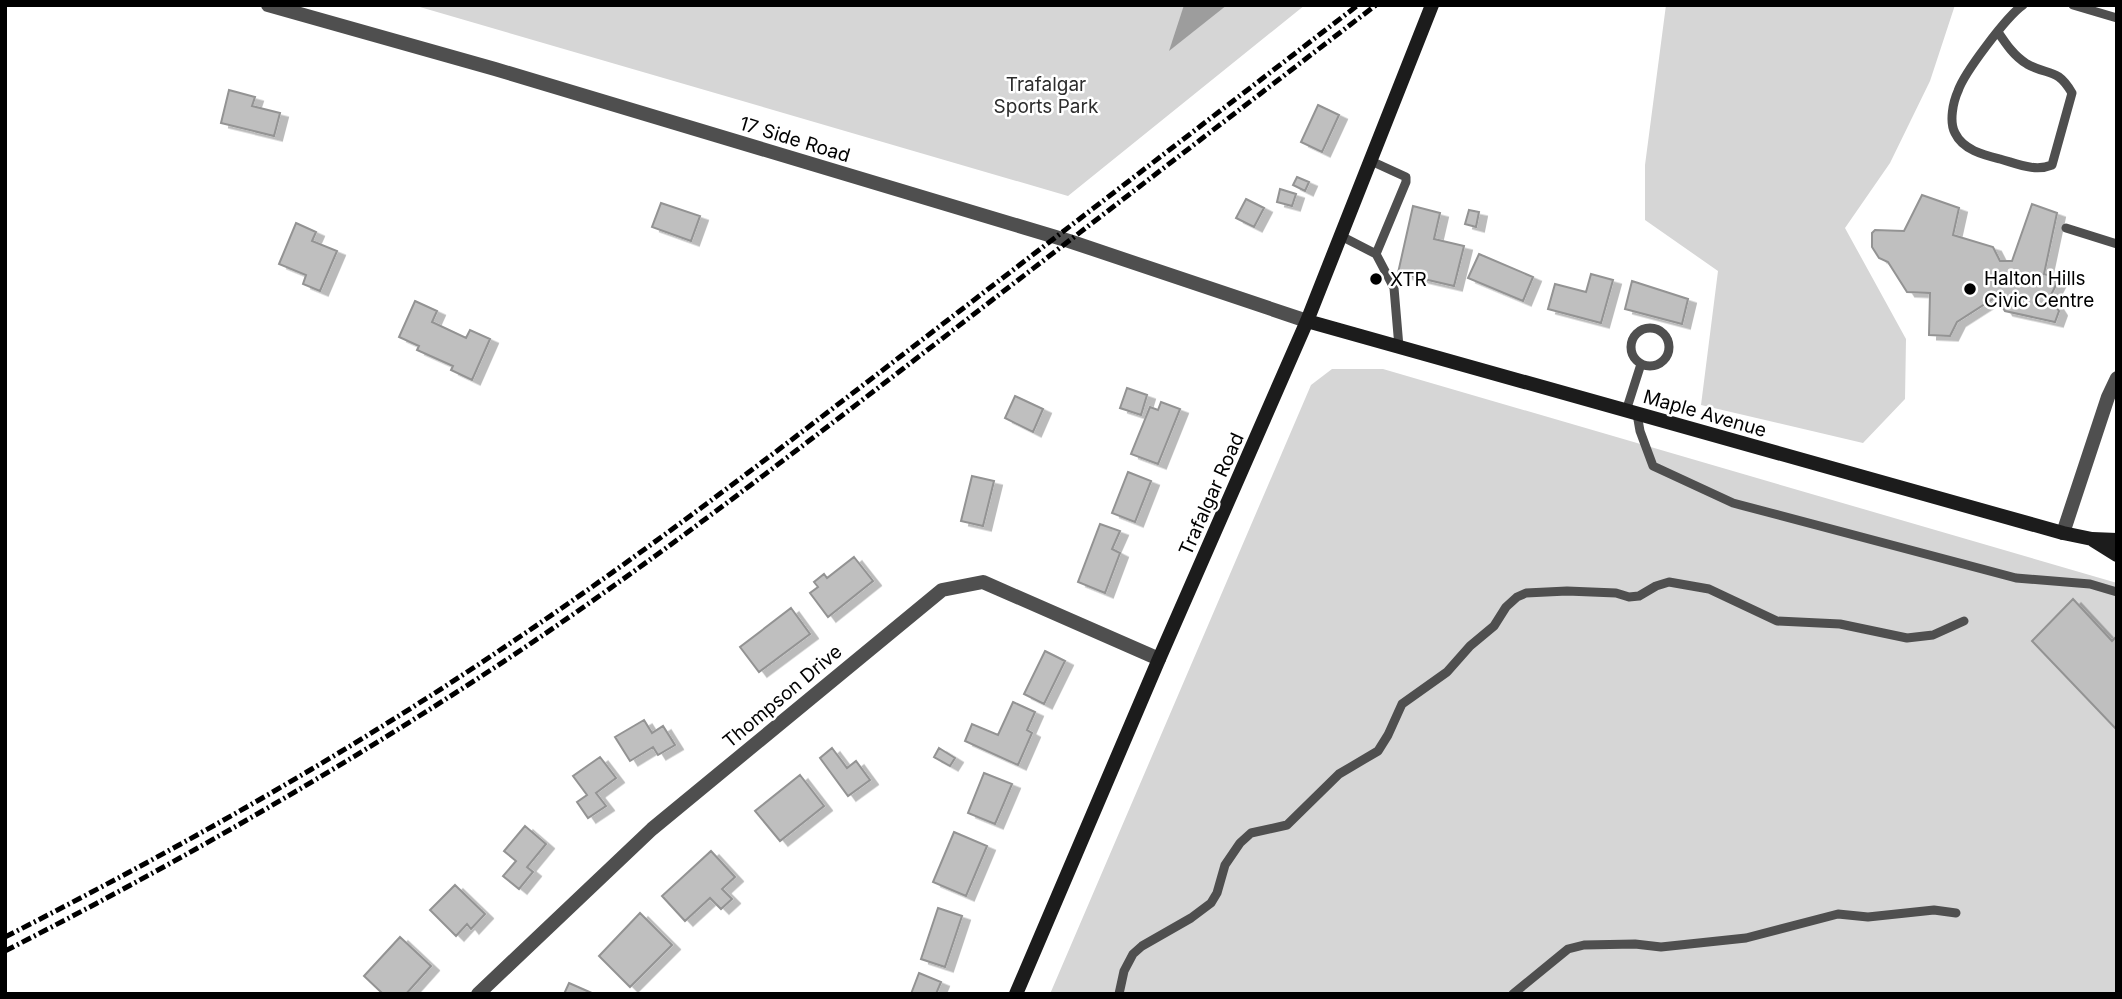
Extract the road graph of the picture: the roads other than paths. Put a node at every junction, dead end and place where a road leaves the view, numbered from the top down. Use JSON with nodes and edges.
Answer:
{"nodes":[{"id":1,"x":268,"y":5,"type":"edge"},
{"id":2,"x":1432,"y":5,"type":"edge"},
{"id":3,"x":2023,"y":5,"type":"edge"},
{"id":4,"x":2073,"y":5,"type":"edge"},
{"id":5,"x":2117,"y":18,"type":"edge"},
{"id":6,"x":1998,"y":32,"type":"junction"},
{"id":7,"x":1371,"y":161,"type":"junction"},
{"id":8,"x":2066,"y":228,"type":"dead end"},
{"id":9,"x":1341,"y":236,"type":"junction"},
{"id":10,"x":2117,"y":244,"type":"edge"},
{"id":11,"x":1376,"y":254,"type":"junction"},
{"id":12,"x":1307,"y":321,"type":"junction"},
{"id":13,"x":1399,"y":347,"type":"junction"},
{"id":14,"x":1641,"y":364,"type":"junction"},
{"id":15,"x":2117,"y":378,"type":"edge"},
{"id":16,"x":1632,"y":412,"type":"junction"},
{"id":17,"x":2063,"y":533,"type":"junction"},
{"id":18,"x":2092,"y":539,"type":"junction"},
{"id":19,"x":2117,"y":540,"type":"edge"},
{"id":20,"x":2117,"y":555,"type":"edge"},
{"id":21,"x":2117,"y":593,"type":"edge"},
{"id":22,"x":1964,"y":621,"type":"dead end"},
{"id":23,"x":1159,"y":659,"type":"junction"},
{"id":24,"x":1956,"y":913,"type":"dead end"},
{"id":25,"x":478,"y":994,"type":"edge"},
{"id":26,"x":1016,"y":994,"type":"edge"},
{"id":27,"x":1119,"y":994,"type":"edge"},
{"id":28,"x":1513,"y":994,"type":"edge"}],
"edges":[{"from":1,"to":12,"type":"street","name":"17 Side Road"},
{"from":2,"to":7,"type":"main road","name":"Trafalgar Road"},
{"from":3,"to":6,"type":"lane"},
{"from":4,"to":5,"type":"lane"},
{"from":6,"to":6,"type":"lane"},
{"from":7,"to":9,"type":"main road","name":"Trafalgar Road"},
{"from":7,"to":11,"type":"lane"},
{"from":8,"to":10,"type":"lane"},
{"from":9,"to":11,"type":"lane"},
{"from":9,"to":12,"type":"main road","name":"Trafalgar Road"},
{"from":11,"to":13,"type":"lane"},
{"from":12,"to":13,"type":"main road","name":"Maple Avenue"},
{"from":12,"to":23,"type":"main road","name":"Trafalgar Road"},
{"from":13,"to":16,"type":"main road","name":"Maple Avenue"},
{"from":14,"to":14,"type":"lane"},
{"from":14,"to":16,"type":"lane"},
{"from":15,"to":17,"type":"street"},
{"from":16,"to":17,"type":"main road","name":"Maple Avenue"},
{"from":16,"to":21,"type":"lane"},
{"from":17,"to":18,"type":"main road","name":"Maple Avenue"},
{"from":18,"to":19,"type":"main road","name":"Maple Avenue"},
{"from":18,"to":20,"type":"main road","name":"Maple Avenue"},
{"from":22,"to":27,"type":"lane"},
{"from":23,"to":25,"type":"street","name":"Thompson Drive"},
{"from":23,"to":26,"type":"main road","name":"Trafalgar Road"},
{"from":24,"to":28,"type":"lane"}]}
